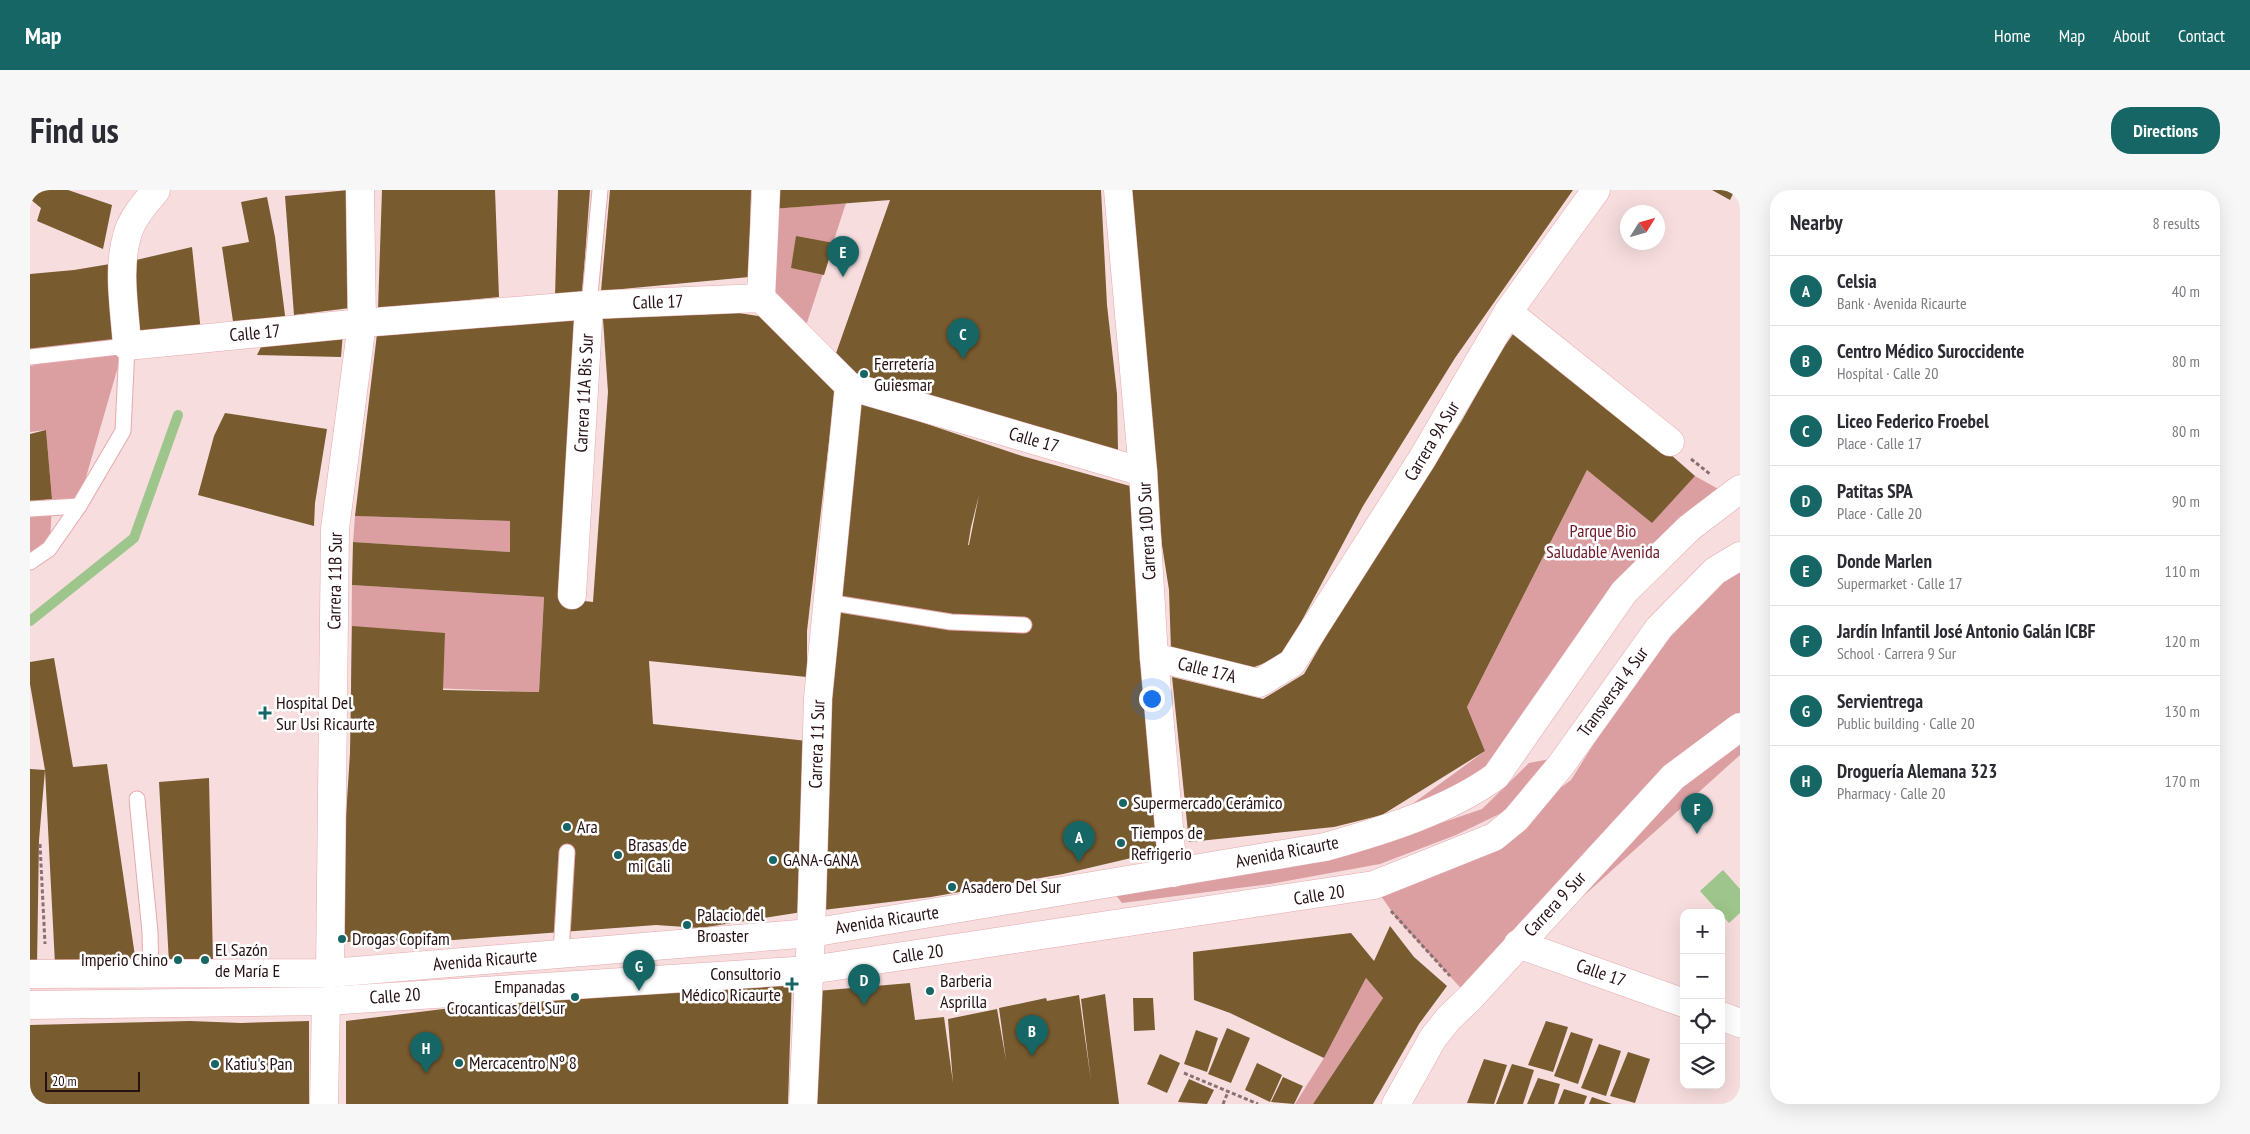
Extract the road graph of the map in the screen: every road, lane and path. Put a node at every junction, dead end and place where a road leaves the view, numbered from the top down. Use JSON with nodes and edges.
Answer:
{"nodes":[{"id":1,"x":156,"y":190,"type":"edge"},
{"id":2,"x":360,"y":190,"type":"edge"},
{"id":3,"x":600,"y":190,"type":"edge"},
{"id":4,"x":766,"y":190,"type":"edge"},
{"id":5,"x":1118,"y":190,"type":"edge"},
{"id":6,"x":1596,"y":190,"type":"edge"},
{"id":7,"x":761,"y":298,"type":"junction"},
{"id":8,"x":589,"y":305,"type":"junction"},
{"id":9,"x":1508,"y":312,"type":"junction"},
{"id":10,"x":362,"y":323,"type":"junction"},
{"id":11,"x":127,"y":346,"type":"junction"},
{"id":12,"x":30,"y":357,"type":"edge"},
{"id":13,"x":849,"y":386,"type":"junction"},
{"id":14,"x":1670,"y":442,"type":"joint"},
{"id":15,"x":1143,"y":472,"type":"junction"},
{"id":16,"x":1736,"y":491,"type":"edge"},
{"id":17,"x":79,"y":506,"type":"junction"},
{"id":18,"x":30,"y":509,"type":"edge"},
{"id":19,"x":1740,"y":556,"type":"edge"},
{"id":20,"x":30,"y":562,"type":"edge"},
{"id":21,"x":572,"y":595,"type":"dead end"},
{"id":22,"x":827,"y":602,"type":"junction"},
{"id":23,"x":1024,"y":626,"type":"dead end"},
{"id":24,"x":1154,"y":657,"type":"junction"},
{"id":25,"x":1259,"y":683,"type":"joint"},
{"id":26,"x":1740,"y":727,"type":"edge"},
{"id":27,"x":137,"y":799,"type":"dead end"},
{"id":28,"x":1494,"y":836,"type":"joint"},
{"id":29,"x":40,"y":844,"type":"dead end"},
{"id":30,"x":567,"y":852,"type":"dead end"},
{"id":31,"x":1174,"y":873,"type":"junction"},
{"id":32,"x":1374,"y":885,"type":"junction"},
{"id":33,"x":811,"y":933,"type":"junction"},
{"id":34,"x":1518,"y":944,"type":"junction"},
{"id":35,"x":561,"y":953,"type":"junction"},
{"id":36,"x":810,"y":970,"type":"junction"},
{"id":37,"x":151,"y":973,"type":"junction"},
{"id":38,"x":330,"y":973,"type":"junction"},
{"id":39,"x":38,"y":974,"type":"edge"},
{"id":40,"x":1470,"y":998,"type":"junction"},
{"id":41,"x":326,"y":1001,"type":"junction"},
{"id":42,"x":1680,"y":1002,"type":"edge"},
{"id":43,"x":30,"y":1005,"type":"edge"},
{"id":44,"x":1725,"y":1017,"type":"edge"},
{"id":45,"x":1740,"y":1022,"type":"edge"},
{"id":46,"x":1184,"y":1073,"type":"dead end"},
{"id":47,"x":1228,"y":1092,"type":"junction"},
{"id":48,"x":324,"y":1104,"type":"edge"},
{"id":49,"x":803,"y":1104,"type":"edge"},
{"id":50,"x":1223,"y":1104,"type":"edge"},
{"id":51,"x":1258,"y":1104,"type":"edge"},
{"id":52,"x":1396,"y":1104,"type":"edge"}],
"edges":[{"from":1,"to":11,"type":"street"},
{"from":2,"to":10,"type":"street","name":"Carrera 11B Sur"},
{"from":3,"to":8,"type":"lane","name":"Carrera 11A Bis Sur"},
{"from":4,"to":7,"type":"street"},
{"from":5,"to":15,"type":"street","name":"Carrera 10D Sur"},
{"from":6,"to":9,"type":"street","name":"Carrera 9A Sur"},
{"from":7,"to":8,"type":"street","name":"Calle 17"},
{"from":7,"to":13,"type":"street","name":"Calle 17"},
{"from":8,"to":10,"type":"street","name":"Calle 17"},
{"from":8,"to":21,"type":"street","name":"Carrera 11A Bis Sur"},
{"from":9,"to":14,"type":"street"},
{"from":9,"to":25,"type":"street","name":"Carrera 9A Sur"},
{"from":10,"to":11,"type":"street","name":"Calle 17"},
{"from":10,"to":38,"type":"street","name":"Carrera 11B Sur"},
{"from":11,"to":12,"type":"lane"},
{"from":11,"to":17,"type":"lane"},
{"from":13,"to":15,"type":"street","name":"Calle 17"},
{"from":13,"to":22,"type":"street","name":"Carrera 11 Sur"},
{"from":14,"to":16,"type":"path"},
{"from":15,"to":24,"type":"street","name":"Carrera 10D Sur"},
{"from":16,"to":31,"type":"street","name":"Avenida Ricaurte"},
{"from":17,"to":18,"type":"lane"},
{"from":17,"to":20,"type":"lane"},
{"from":19,"to":28,"type":"street","name":"Transversal 4 Sur"},
{"from":22,"to":23,"type":"lane"},
{"from":22,"to":33,"type":"street","name":"Carrera 11 Sur"},
{"from":24,"to":25,"type":"street","name":"Calle 17A"},
{"from":24,"to":31,"type":"street","name":"Carrera 10D Sur"},
{"from":26,"to":34,"type":"street","name":"Carrera 9 Sur"},
{"from":27,"to":37,"type":"lane"},
{"from":28,"to":32,"type":"street","name":"Calle 20"},
{"from":29,"to":39,"type":"path"},
{"from":30,"to":35,"type":"lane"},
{"from":31,"to":33,"type":"street","name":"Avenida Ricaurte"},
{"from":32,"to":36,"type":"street","name":"Calle 20"},
{"from":32,"to":40,"type":"path"},
{"from":33,"to":35,"type":"street","name":"Avenida Ricaurte"},
{"from":33,"to":36,"type":"street","name":"Carrera 11 Sur"},
{"from":34,"to":40,"type":"street","name":"Carrera 9 Sur"},
{"from":34,"to":42,"type":"street","name":"Calle 17"},
{"from":35,"to":38,"type":"street","name":"Avenida Ricaurte"},
{"from":36,"to":41,"type":"street","name":"Calle 20"},
{"from":36,"to":49,"type":"street","name":"Carrera 11 Sur"},
{"from":37,"to":38,"type":"street","name":"Avenida Ricaurte"},
{"from":37,"to":39,"type":"street","name":"Avenida Ricaurte"},
{"from":40,"to":52,"type":"street","name":"Carrera 9 Sur"},
{"from":41,"to":43,"type":"street","name":"Calle 20"},
{"from":41,"to":48,"type":"street"},
{"from":44,"to":45,"type":"street"},
{"from":46,"to":47,"type":"path"},
{"from":47,"to":50,"type":"path"},
{"from":47,"to":51,"type":"path"}]}
